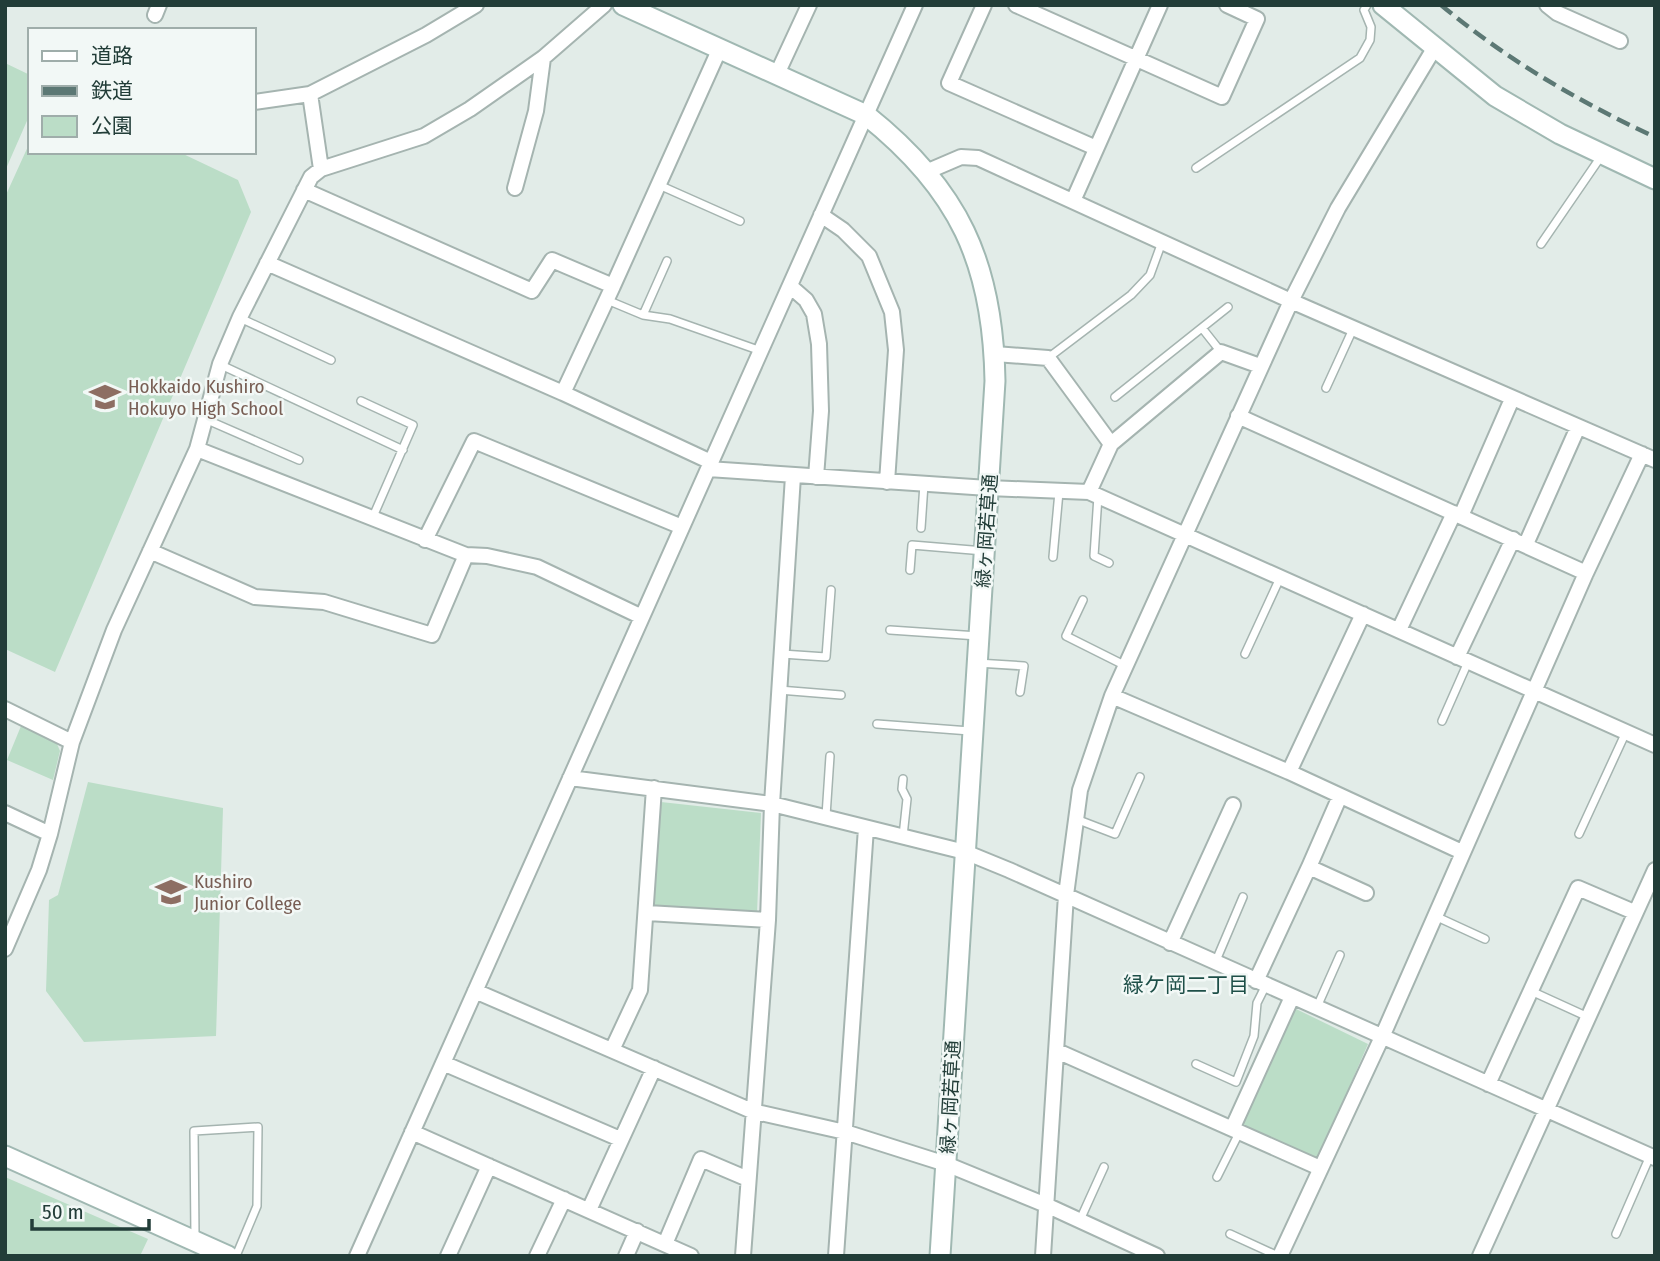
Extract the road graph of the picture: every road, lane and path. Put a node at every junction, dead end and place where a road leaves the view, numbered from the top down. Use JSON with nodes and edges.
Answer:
{"nodes":[{"id":1,"x":476,"y":5,"type":"edge"},
{"id":2,"x":604,"y":5,"type":"edge"},
{"id":3,"x":623,"y":5,"type":"edge"},
{"id":4,"x":809,"y":5,"type":"edge"},
{"id":5,"x":915,"y":5,"type":"edge"},
{"id":6,"x":984,"y":5,"type":"edge"},
{"id":7,"x":1016,"y":5,"type":"edge"},
{"id":8,"x":1160,"y":5,"type":"edge"},
{"id":9,"x":1227,"y":5,"type":"edge"},
{"id":10,"x":1367,"y":5,"type":"edge"},
{"id":11,"x":1383,"y":5,"type":"edge"},
{"id":12,"x":1547,"y":5,"type":"edge"},
{"id":13,"x":1620,"y":41,"type":"dead end"},
{"id":14,"x":1434,"y":47,"type":"junction"},
{"id":15,"x":720,"y":48,"type":"junction"},
{"id":16,"x":543,"y":58,"type":"junction"},
{"id":17,"x":1136,"y":59,"type":"junction"},
{"id":18,"x":777,"y":74,"type":"junction"},
{"id":19,"x":310,"y":94,"type":"junction"},
{"id":20,"x":256,"y":102,"type":"edge"},
{"id":21,"x":866,"y":115,"type":"junction"},
{"id":22,"x":1096,"y":148,"type":"junction"},
{"id":23,"x":1602,"y":154,"type":"junction"},
{"id":24,"x":1196,"y":168,"type":"dead end"},
{"id":25,"x":321,"y":169,"type":"junction"},
{"id":26,"x":926,"y":172,"type":"junction"},
{"id":27,"x":1655,"y":179,"type":"edge"},
{"id":28,"x":659,"y":185,"type":"junction"},
{"id":29,"x":515,"y":188,"type":"dead end"},
{"id":30,"x":304,"y":190,"type":"junction"},
{"id":31,"x":1073,"y":201,"type":"junction"},
{"id":32,"x":821,"y":215,"type":"junction"},
{"id":33,"x":740,"y":221,"type":"dead end"},
{"id":34,"x":1162,"y":242,"type":"junction"},
{"id":35,"x":1541,"y":244,"type":"dead end"},
{"id":36,"x":667,"y":261,"type":"dead end"},
{"id":37,"x":267,"y":263,"type":"junction"},
{"id":38,"x":790,"y":286,"type":"junction"},
{"id":39,"x":610,"y":293,"type":"junction"},
{"id":40,"x":1291,"y":301,"type":"junction"},
{"id":41,"x":1228,"y":307,"type":"dead end"},
{"id":42,"x":643,"y":315,"type":"junction"},
{"id":43,"x":240,"y":317,"type":"junction"},
{"id":44,"x":1202,"y":328,"type":"junction"},
{"id":45,"x":1353,"y":329,"type":"junction"},
{"id":46,"x":761,"y":351,"type":"junction"},
{"id":47,"x":1221,"y":352,"type":"junction"},
{"id":48,"x":995,"y":354,"type":"junction"},
{"id":49,"x":1048,"y":358,"type":"junction"},
{"id":50,"x":331,"y":360,"type":"dead end"},
{"id":51,"x":220,"y":364,"type":"junction"},
{"id":52,"x":1260,"y":366,"type":"junction"},
{"id":53,"x":1326,"y":388,"type":"dead end"},
{"id":54,"x":564,"y":393,"type":"junction"},
{"id":55,"x":1115,"y":397,"type":"dead end"},
{"id":56,"x":1512,"y":399,"type":"junction"},
{"id":57,"x":361,"y":401,"type":"dead end"},
{"id":58,"x":1238,"y":416,"type":"junction"},
{"id":59,"x":205,"y":419,"type":"junction"},
{"id":60,"x":1578,"y":427,"type":"junction"},
{"id":61,"x":1111,"y":444,"type":"junction"},
{"id":62,"x":197,"y":449,"type":"junction"},
{"id":63,"x":403,"y":450,"type":"junction"},
{"id":64,"x":1648,"y":457,"type":"edge"},
{"id":65,"x":299,"y":460,"type":"dead end"},
{"id":66,"x":709,"y":466,"type":"junction"},
{"id":67,"x":793,"y":476,"type":"junction"},
{"id":68,"x":816,"y":477,"type":"junction"},
{"id":69,"x":887,"y":482,"type":"junction"},
{"id":70,"x":924,"y":484,"type":"junction"},
{"id":71,"x":988,"y":488,"type":"junction"},
{"id":72,"x":1059,"y":491,"type":"junction"},
{"id":73,"x":1094,"y":494,"type":"junction"},
{"id":74,"x":1457,"y":515,"type":"junction"},
{"id":75,"x":372,"y":519,"type":"junction"},
{"id":76,"x":682,"y":527,"type":"junction"},
{"id":77,"x":921,"y":528,"type":"dead end"},
{"id":78,"x":1184,"y":535,"type":"junction"},
{"id":79,"x":425,"y":540,"type":"junction"},
{"id":80,"x":1519,"y":541,"type":"junction"},
{"id":81,"x":150,"y":551,"type":"junction"},
{"id":82,"x":984,"y":551,"type":"junction"},
{"id":83,"x":466,"y":555,"type":"junction"},
{"id":84,"x":1053,"y":557,"type":"dead end"},
{"id":85,"x":1109,"y":563,"type":"dead end"},
{"id":86,"x":910,"y":570,"type":"dead end"},
{"id":87,"x":1587,"y":573,"type":"junction"},
{"id":88,"x":1280,"y":578,"type":"junction"},
{"id":89,"x":831,"y":590,"type":"dead end"},
{"id":90,"x":1083,"y":600,"type":"dead end"},
{"id":91,"x":1363,"y":614,"type":"junction"},
{"id":92,"x":642,"y":617,"type":"junction"},
{"id":93,"x":890,"y":630,"type":"dead end"},
{"id":94,"x":1399,"y":631,"type":"junction"},
{"id":95,"x":979,"y":636,"type":"junction"},
{"id":96,"x":782,"y":654,"type":"junction"},
{"id":97,"x":1245,"y":654,"type":"dead end"},
{"id":98,"x":1463,"y":659,"type":"junction"},
{"id":99,"x":977,"y":663,"type":"junction"},
{"id":100,"x":1126,"y":666,"type":"junction"},
{"id":101,"x":779,"y":690,"type":"junction"},
{"id":102,"x":1020,"y":692,"type":"dead end"},
{"id":103,"x":1534,"y":692,"type":"junction"},
{"id":104,"x":841,"y":695,"type":"dead end"},
{"id":105,"x":1112,"y":696,"type":"junction"},
{"id":106,"x":5,"y":709,"type":"edge"},
{"id":107,"x":1442,"y":721,"type":"dead end"},
{"id":108,"x":877,"y":724,"type":"dead end"},
{"id":109,"x":972,"y":731,"type":"junction"},
{"id":110,"x":1626,"y":732,"type":"junction"},
{"id":111,"x":72,"y":742,"type":"junction"},
{"id":112,"x":1655,"y":745,"type":"edge"},
{"id":113,"x":830,"y":757,"type":"dead end"},
{"id":114,"x":1289,"y":772,"type":"junction"},
{"id":115,"x":1140,"y":777,"type":"dead end"},
{"id":116,"x":570,"y":778,"type":"junction"},
{"id":117,"x":903,"y":779,"type":"dead end"},
{"id":118,"x":654,"y":788,"type":"junction"},
{"id":119,"x":1340,"y":796,"type":"junction"},
{"id":120,"x":772,"y":804,"type":"junction"},
{"id":121,"x":1233,"y":805,"type":"dead end"},
{"id":122,"x":5,"y":813,"type":"edge"},
{"id":123,"x":825,"y":816,"type":"junction"},
{"id":124,"x":1076,"y":818,"type":"junction"},
{"id":125,"x":866,"y":828,"type":"junction"},
{"id":126,"x":50,"y":834,"type":"junction"},
{"id":127,"x":1579,"y":834,"type":"dead end"},
{"id":128,"x":903,"y":837,"type":"junction"},
{"id":129,"x":965,"y":852,"type":"junction"},
{"id":130,"x":1462,"y":852,"type":"junction"},
{"id":131,"x":1309,"y":867,"type":"junction"},
{"id":132,"x":1655,"y":870,"type":"edge"},
{"id":133,"x":1366,"y":893,"type":"dead end"},
{"id":134,"x":1066,"y":895,"type":"junction"},
{"id":135,"x":1243,"y":897,"type":"dead end"},
{"id":136,"x":1634,"y":912,"type":"junction"},
{"id":137,"x":647,"y":913,"type":"junction"},
{"id":138,"x":1434,"y":916,"type":"junction"},
{"id":139,"x":768,"y":920,"type":"junction"},
{"id":140,"x":1485,"y":939,"type":"dead end"},
{"id":141,"x":1170,"y":943,"type":"junction"},
{"id":142,"x":5,"y":949,"type":"edge"},
{"id":143,"x":1340,"y":956,"type":"dead end"},
{"id":144,"x":1215,"y":963,"type":"junction"},
{"id":145,"x":1261,"y":983,"type":"junction"},
{"id":146,"x":475,"y":991,"type":"junction"},
{"id":147,"x":1531,"y":991,"type":"junction"},
{"id":148,"x":1292,"y":997,"type":"junction"},
{"id":149,"x":1317,"y":1008,"type":"junction"},
{"id":150,"x":1588,"y":1017,"type":"junction"},
{"id":151,"x":1382,"y":1037,"type":"junction"},
{"id":152,"x":612,"y":1050,"type":"junction"},
{"id":153,"x":1057,"y":1051,"type":"junction"},
{"id":154,"x":443,"y":1063,"type":"junction"},
{"id":155,"x":1196,"y":1063,"type":"dead end"},
{"id":156,"x":654,"y":1068,"type":"junction"},
{"id":157,"x":1489,"y":1084,"type":"junction"},
{"id":158,"x":752,"y":1111,"type":"junction"},
{"id":159,"x":1546,"y":1111,"type":"junction"},
{"id":160,"x":1236,"y":1129,"type":"junction"},
{"id":161,"x":412,"y":1132,"type":"junction"},
{"id":162,"x":845,"y":1132,"type":"junction"},
{"id":163,"x":620,"y":1139,"type":"junction"},
{"id":164,"x":1653,"y":1153,"type":"edge"},
{"id":165,"x":5,"y":1156,"type":"edge"},
{"id":166,"x":946,"y":1164,"type":"junction"},
{"id":167,"x":489,"y":1166,"type":"junction"},
{"id":168,"x":1104,"y":1167,"type":"dead end"},
{"id":169,"x":1320,"y":1168,"type":"junction"},
{"id":170,"x":1217,"y":1177,"type":"dead end"},
{"id":171,"x":748,"y":1179,"type":"junction"},
{"id":172,"x":564,"y":1199,"type":"junction"},
{"id":173,"x":1046,"y":1205,"type":"junction"},
{"id":174,"x":589,"y":1210,"type":"junction"},
{"id":175,"x":1080,"y":1220,"type":"junction"},
{"id":176,"x":637,"y":1231,"type":"junction"},
{"id":177,"x":1230,"y":1234,"type":"dead end"},
{"id":178,"x":1616,"y":1234,"type":"dead end"},
{"id":179,"x":195,"y":1241,"type":"junction"},
{"id":180,"x":665,"y":1244,"type":"junction"},
{"id":181,"x":224,"y":1255,"type":"edge"},
{"id":182,"x":357,"y":1256,"type":"edge"},
{"id":183,"x":448,"y":1256,"type":"edge"},
{"id":184,"x":537,"y":1256,"type":"edge"},
{"id":185,"x":626,"y":1256,"type":"edge"},
{"id":186,"x":691,"y":1256,"type":"edge"},
{"id":187,"x":743,"y":1256,"type":"edge"},
{"id":188,"x":836,"y":1256,"type":"edge"},
{"id":189,"x":940,"y":1256,"type":"edge"},
{"id":190,"x":1043,"y":1256,"type":"edge"},
{"id":191,"x":1157,"y":1256,"type":"edge"},
{"id":192,"x":1279,"y":1256,"type":"edge"},
{"id":193,"x":1480,"y":1256,"type":"edge"}],
"edges":[{"from":1,"to":19,"type":"street"},
{"from":2,"to":16,"type":"street"},
{"from":3,"to":15,"type":"street","name":"緑ヶ岡若草通"},
{"from":4,"to":18,"type":"street"},
{"from":5,"to":21,"type":"street"},
{"from":6,"to":22,"type":"street"},
{"from":7,"to":17,"type":"street"},
{"from":8,"to":17,"type":"street"},
{"from":9,"to":17,"type":"street"},
{"from":10,"to":24,"type":"lane"},
{"from":11,"to":14,"type":"street"},
{"from":12,"to":13,"type":"street"},
{"from":14,"to":23,"type":"street"},
{"from":14,"to":40,"type":"street"},
{"from":15,"to":18,"type":"street","name":"緑ヶ岡若草通"},
{"from":15,"to":28,"type":"street"},
{"from":16,"to":25,"type":"street"},
{"from":16,"to":29,"type":"street"},
{"from":17,"to":22,"type":"street"},
{"from":18,"to":21,"type":"street","name":"緑ヶ岡若草通"},
{"from":19,"to":20,"type":"street"},
{"from":19,"to":25,"type":"street"},
{"from":21,"to":26,"type":"street","name":"緑ヶ岡若草通"},
{"from":21,"to":32,"type":"street"},
{"from":22,"to":31,"type":"street"},
{"from":23,"to":27,"type":"street"},
{"from":23,"to":35,"type":"lane"},
{"from":25,"to":30,"type":"street"},
{"from":26,"to":31,"type":"street"},
{"from":26,"to":48,"type":"street","name":"緑ヶ岡若草通"},
{"from":28,"to":33,"type":"lane"},
{"from":28,"to":39,"type":"street"},
{"from":30,"to":37,"type":"street"},
{"from":30,"to":39,"type":"street"},
{"from":31,"to":34,"type":"street"},
{"from":32,"to":38,"type":"street"},
{"from":32,"to":69,"type":"street"},
{"from":34,"to":40,"type":"street"},
{"from":34,"to":49,"type":"lane"},
{"from":36,"to":42,"type":"lane"},
{"from":37,"to":43,"type":"street"},
{"from":37,"to":54,"type":"street"},
{"from":38,"to":46,"type":"street"},
{"from":38,"to":68,"type":"street"},
{"from":39,"to":42,"type":"lane"},
{"from":39,"to":54,"type":"street"},
{"from":40,"to":45,"type":"street"},
{"from":40,"to":52,"type":"street"},
{"from":41,"to":44,"type":"lane"},
{"from":42,"to":46,"type":"lane"},
{"from":43,"to":50,"type":"lane"},
{"from":43,"to":51,"type":"street"},
{"from":44,"to":47,"type":"lane"},
{"from":44,"to":55,"type":"lane"},
{"from":45,"to":53,"type":"lane"},
{"from":45,"to":56,"type":"street"},
{"from":46,"to":66,"type":"street"},
{"from":47,"to":52,"type":"street"},
{"from":47,"to":61,"type":"street"},
{"from":48,"to":49,"type":"street"},
{"from":48,"to":71,"type":"street","name":"緑ヶ岡若草通"},
{"from":49,"to":61,"type":"street"},
{"from":51,"to":59,"type":"street"},
{"from":51,"to":63,"type":"lane"},
{"from":52,"to":58,"type":"street"},
{"from":54,"to":66,"type":"street"},
{"from":56,"to":60,"type":"street"},
{"from":56,"to":74,"type":"street"},
{"from":57,"to":63,"type":"lane"},
{"from":58,"to":74,"type":"street"},
{"from":58,"to":78,"type":"street"},
{"from":59,"to":62,"type":"street"},
{"from":59,"to":65,"type":"lane"},
{"from":60,"to":64,"type":"street"},
{"from":60,"to":80,"type":"street"},
{"from":61,"to":73,"type":"street"},
{"from":62,"to":75,"type":"street"},
{"from":62,"to":81,"type":"street"},
{"from":63,"to":75,"type":"lane"},
{"from":64,"to":87,"type":"street"},
{"from":66,"to":67,"type":"street"},
{"from":66,"to":76,"type":"street"},
{"from":67,"to":68,"type":"street"},
{"from":67,"to":96,"type":"street"},
{"from":68,"to":69,"type":"street"},
{"from":69,"to":70,"type":"street"},
{"from":70,"to":71,"type":"street"},
{"from":70,"to":77,"type":"lane"},
{"from":71,"to":72,"type":"street"},
{"from":71,"to":82,"type":"street","name":"緑ヶ岡若草通"},
{"from":72,"to":73,"type":"street"},
{"from":72,"to":84,"type":"lane"},
{"from":73,"to":78,"type":"street"},
{"from":73,"to":85,"type":"lane"},
{"from":74,"to":80,"type":"street"},
{"from":74,"to":94,"type":"street"},
{"from":75,"to":79,"type":"street"},
{"from":76,"to":79,"type":"street"},
{"from":76,"to":92,"type":"street"},
{"from":78,"to":88,"type":"street"},
{"from":78,"to":100,"type":"street"},
{"from":79,"to":83,"type":"street"},
{"from":80,"to":87,"type":"street"},
{"from":80,"to":98,"type":"street"},
{"from":81,"to":83,"type":"street"},
{"from":81,"to":111,"type":"street"},
{"from":82,"to":86,"type":"lane"},
{"from":82,"to":95,"type":"street","name":"緑ヶ岡若草通"},
{"from":83,"to":92,"type":"street"},
{"from":87,"to":103,"type":"street"},
{"from":88,"to":91,"type":"street"},
{"from":88,"to":97,"type":"lane"},
{"from":89,"to":96,"type":"lane"},
{"from":90,"to":100,"type":"lane"},
{"from":91,"to":94,"type":"street"},
{"from":91,"to":114,"type":"street"},
{"from":92,"to":116,"type":"street"},
{"from":93,"to":95,"type":"lane"},
{"from":94,"to":98,"type":"street"},
{"from":95,"to":99,"type":"street","name":"緑ヶ岡若草通"},
{"from":96,"to":101,"type":"street"},
{"from":98,"to":103,"type":"street"},
{"from":98,"to":107,"type":"lane"},
{"from":99,"to":102,"type":"lane"},
{"from":99,"to":109,"type":"street","name":"緑ヶ岡若草通"},
{"from":100,"to":105,"type":"street"},
{"from":101,"to":104,"type":"lane"},
{"from":101,"to":120,"type":"street"},
{"from":103,"to":110,"type":"street"},
{"from":103,"to":130,"type":"street"},
{"from":105,"to":114,"type":"street"},
{"from":105,"to":124,"type":"street"},
{"from":106,"to":111,"type":"street"},
{"from":108,"to":109,"type":"lane"},
{"from":109,"to":129,"type":"street","name":"緑ヶ岡若草通"},
{"from":110,"to":112,"type":"street"},
{"from":110,"to":127,"type":"lane"},
{"from":111,"to":126,"type":"street"},
{"from":113,"to":123,"type":"lane"},
{"from":114,"to":119,"type":"street"},
{"from":115,"to":124,"type":"lane"},
{"from":116,"to":118,"type":"street"},
{"from":116,"to":146,"type":"street"},
{"from":117,"to":128,"type":"lane"},
{"from":118,"to":120,"type":"street"},
{"from":118,"to":137,"type":"street"},
{"from":119,"to":130,"type":"street"},
{"from":119,"to":131,"type":"street"},
{"from":120,"to":123,"type":"street"},
{"from":120,"to":139,"type":"street"},
{"from":121,"to":141,"type":"street"},
{"from":122,"to":126,"type":"street"},
{"from":123,"to":125,"type":"street"},
{"from":124,"to":134,"type":"street"},
{"from":125,"to":128,"type":"street"},
{"from":125,"to":162,"type":"street"},
{"from":126,"to":142,"type":"street"},
{"from":128,"to":129,"type":"street"},
{"from":129,"to":134,"type":"street"},
{"from":129,"to":166,"type":"street","name":"緑ヶ岡若草通"},
{"from":130,"to":138,"type":"street"},
{"from":131,"to":133,"type":"street"},
{"from":131,"to":145,"type":"street"},
{"from":132,"to":136,"type":"street"},
{"from":134,"to":141,"type":"street"},
{"from":134,"to":153,"type":"street"},
{"from":135,"to":144,"type":"lane"},
{"from":136,"to":147,"type":"street"},
{"from":136,"to":150,"type":"street"},
{"from":137,"to":139,"type":"street"},
{"from":137,"to":152,"type":"street"},
{"from":138,"to":140,"type":"lane"},
{"from":138,"to":151,"type":"street"},
{"from":139,"to":158,"type":"street"},
{"from":141,"to":144,"type":"street"},
{"from":143,"to":149,"type":"lane"},
{"from":144,"to":145,"type":"street"},
{"from":145,"to":148,"type":"street"},
{"from":145,"to":155,"type":"lane"},
{"from":146,"to":152,"type":"street"},
{"from":146,"to":154,"type":"street"},
{"from":147,"to":150,"type":"lane"},
{"from":147,"to":157,"type":"street"},
{"from":148,"to":149,"type":"street"},
{"from":148,"to":160,"type":"street"},
{"from":149,"to":151,"type":"street"},
{"from":150,"to":159,"type":"street"},
{"from":151,"to":157,"type":"street"},
{"from":151,"to":169,"type":"street"},
{"from":152,"to":156,"type":"street"},
{"from":153,"to":160,"type":"street"},
{"from":153,"to":173,"type":"street"},
{"from":154,"to":161,"type":"street"},
{"from":154,"to":163,"type":"street"},
{"from":156,"to":158,"type":"street"},
{"from":156,"to":163,"type":"street"},
{"from":157,"to":159,"type":"street"},
{"from":158,"to":162,"type":"street"},
{"from":158,"to":171,"type":"street"},
{"from":159,"to":164,"type":"street"},
{"from":159,"to":193,"type":"street"},
{"from":160,"to":169,"type":"street"},
{"from":160,"to":170,"type":"lane"},
{"from":161,"to":167,"type":"street"},
{"from":161,"to":182,"type":"street"},
{"from":162,"to":166,"type":"street"},
{"from":162,"to":188,"type":"street"},
{"from":163,"to":174,"type":"street"},
{"from":164,"to":178,"type":"lane"},
{"from":165,"to":179,"type":"street"},
{"from":166,"to":173,"type":"street"},
{"from":166,"to":189,"type":"street","name":"緑ヶ岡若草通"},
{"from":167,"to":172,"type":"street"},
{"from":167,"to":183,"type":"street"},
{"from":168,"to":175,"type":"lane"},
{"from":169,"to":192,"type":"street"},
{"from":171,"to":180,"type":"street"},
{"from":171,"to":187,"type":"street"},
{"from":172,"to":174,"type":"street"},
{"from":172,"to":184,"type":"street"},
{"from":173,"to":175,"type":"street"},
{"from":173,"to":190,"type":"street"},
{"from":174,"to":176,"type":"street"},
{"from":175,"to":191,"type":"street"},
{"from":176,"to":180,"type":"street"},
{"from":176,"to":185,"type":"street"},
{"from":177,"to":192,"type":"lane"},
{"from":179,"to":181,"type":"street"},
{"from":179,"to":181,"type":"lane"},
{"from":180,"to":186,"type":"street"}]}
